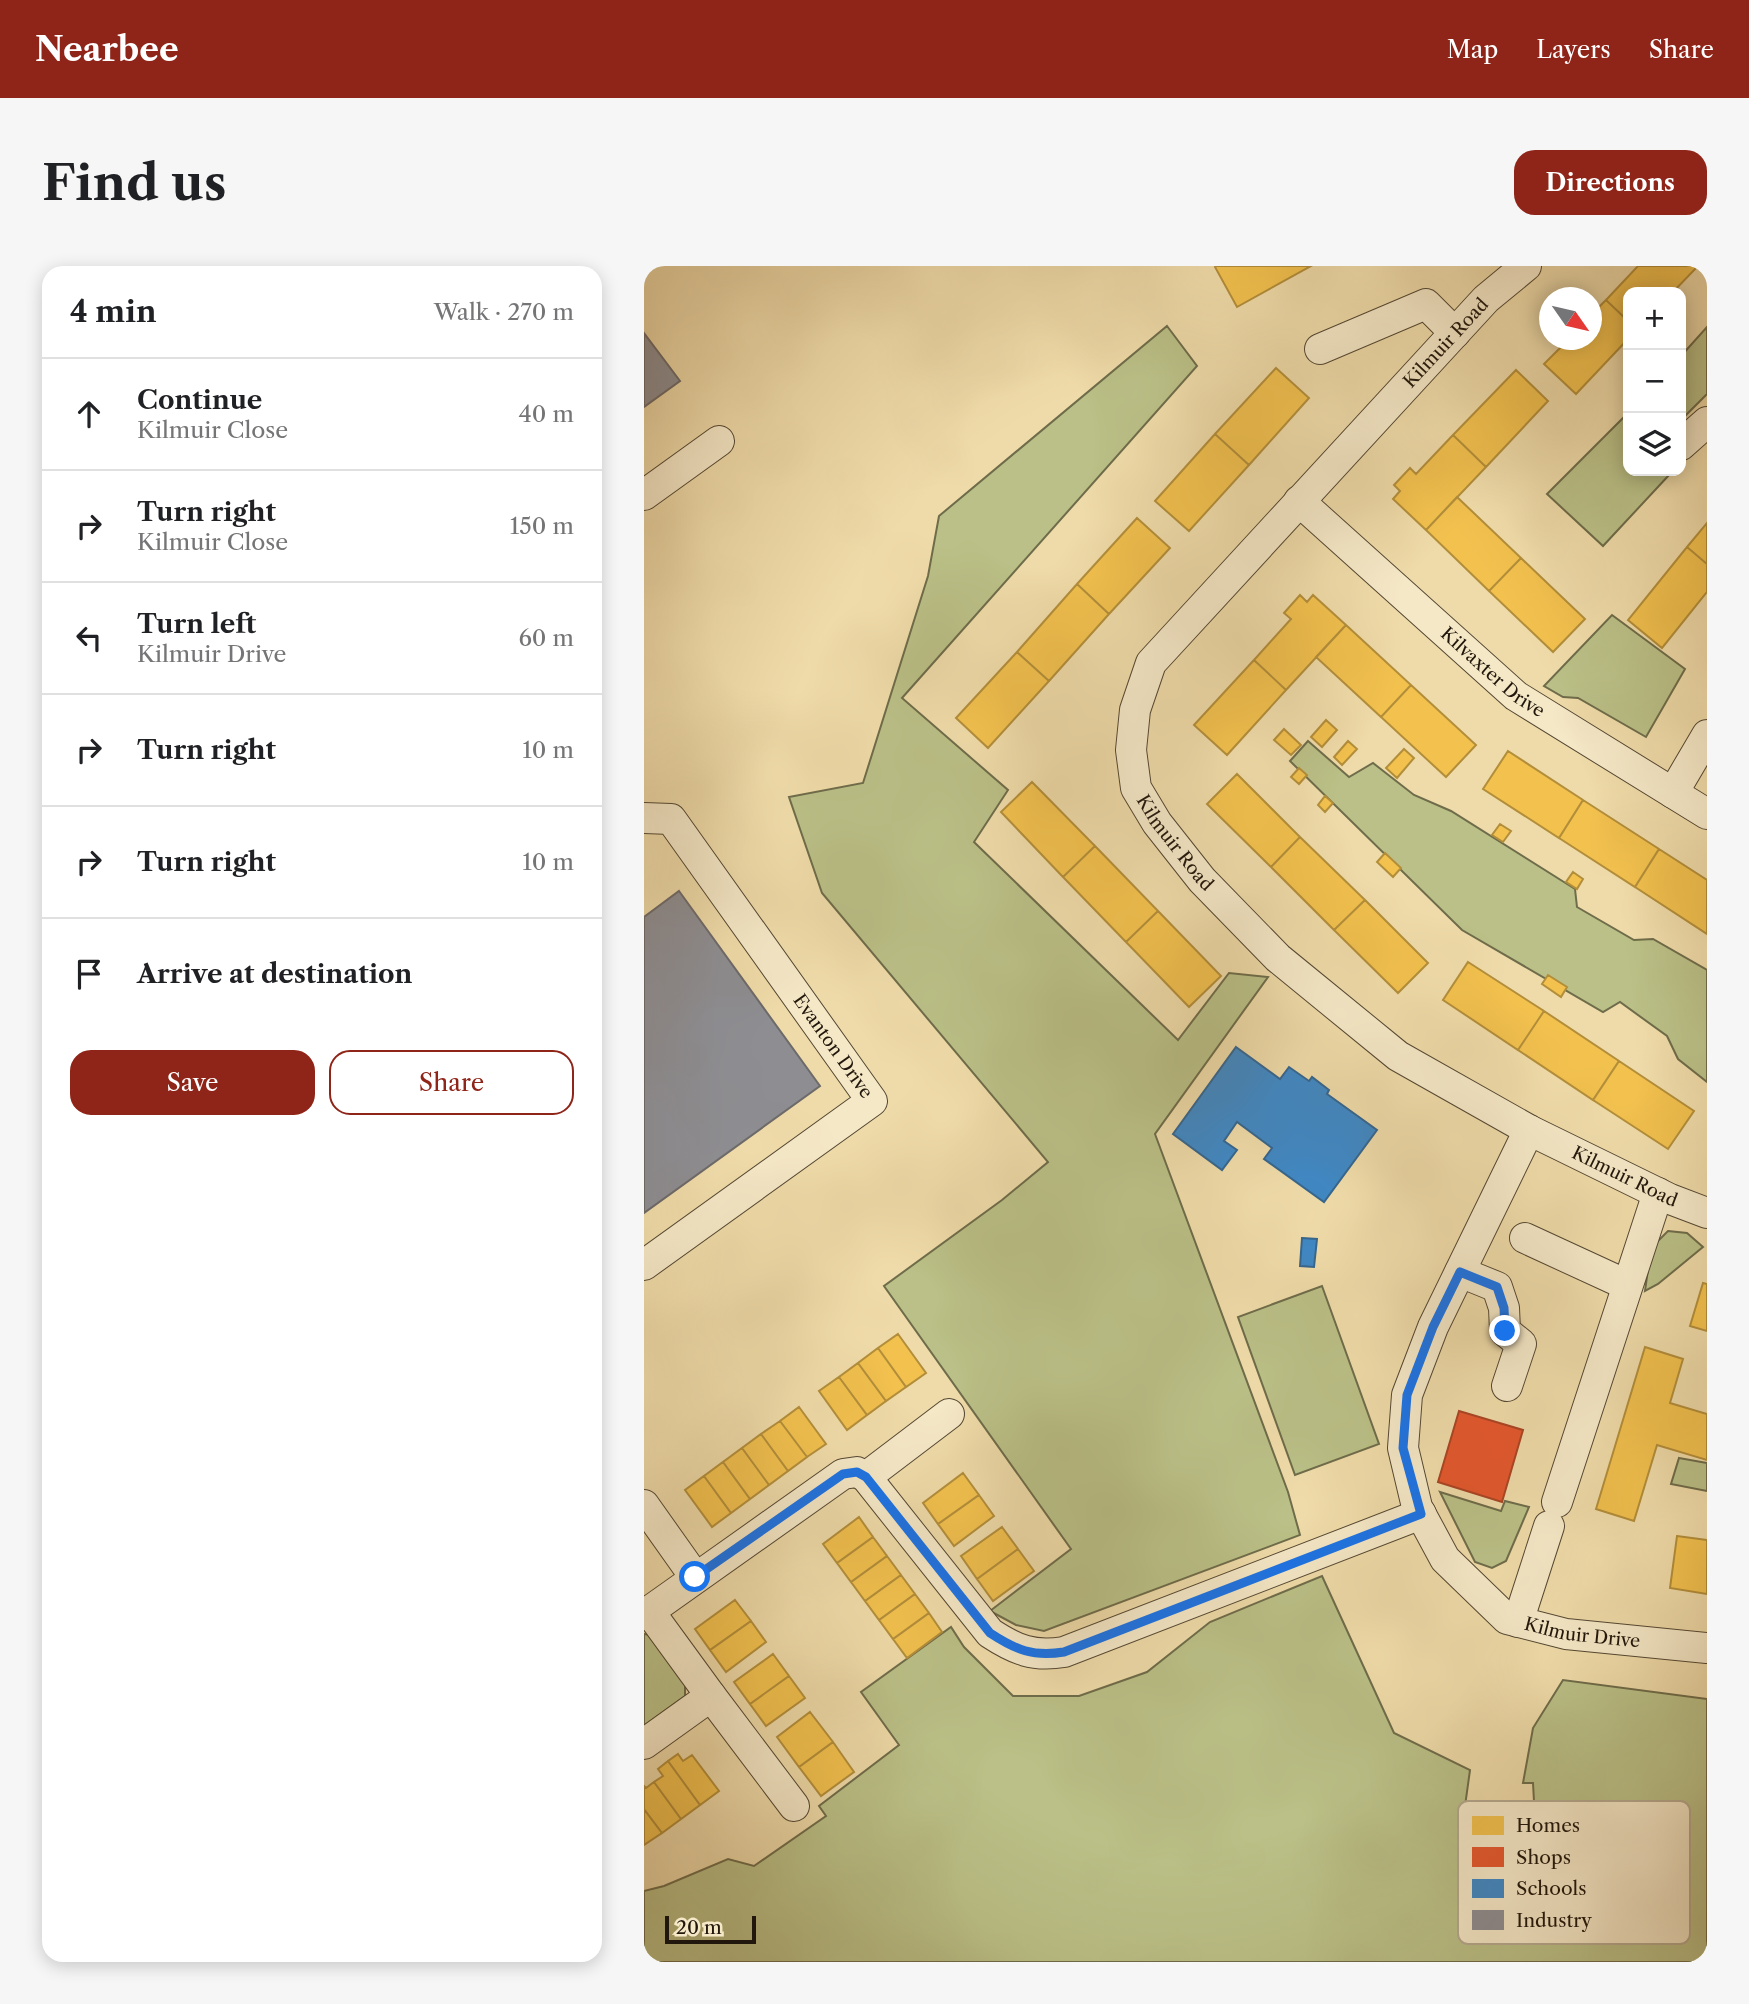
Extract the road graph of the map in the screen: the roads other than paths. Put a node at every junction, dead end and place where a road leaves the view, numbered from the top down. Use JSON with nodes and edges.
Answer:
{"nodes":[{"id":1,"x":1526,"y":266,"type":"edge"},
{"id":2,"x":1455,"y":333,"type":"junction"},
{"id":3,"x":1320,"y":349,"type":"dead end"},
{"id":4,"x":1707,"y":422,"type":"edge"},
{"id":5,"x":719,"y":441,"type":"dead end"},
{"id":6,"x":1686,"y":441,"type":"edge"},
{"id":7,"x":644,"y":495,"type":"edge"},
{"id":8,"x":1299,"y":501,"type":"junction"},
{"id":9,"x":1707,"y":735,"type":"edge"},
{"id":10,"x":1673,"y":793,"type":"junction"},
{"id":11,"x":1707,"y":814,"type":"edge"},
{"id":12,"x":644,"y":818,"type":"edge"},
{"id":13,"x":1529,"y":1130,"type":"junction"},
{"id":14,"x":1658,"y":1193,"type":"junction"},
{"id":15,"x":1707,"y":1213,"type":"edge"},
{"id":16,"x":1525,"y":1238,"type":"dead end"},
{"id":17,"x":644,"y":1265,"type":"edge"},
{"id":18,"x":1460,"y":1272,"type":"junction"},
{"id":19,"x":1627,"y":1286,"type":"junction"},
{"id":20,"x":1507,"y":1386,"type":"dead end"},
{"id":21,"x":948,"y":1414,"type":"dead end"},
{"id":22,"x":866,"y":1477,"type":"junction"},
{"id":23,"x":644,"y":1505,"type":"edge"},
{"id":24,"x":1421,"y":1514,"type":"junction"},
{"id":25,"x":695,"y":1577,"type":"junction"},
{"id":26,"x":647,"y":1613,"type":"edge"},
{"id":27,"x":1518,"y":1622,"type":"junction"},
{"id":28,"x":1707,"y":1648,"type":"edge"},
{"id":29,"x":711,"y":1696,"type":"junction"},
{"id":30,"x":644,"y":1744,"type":"edge"},
{"id":31,"x":794,"y":1806,"type":"dead end"}],
"edges":[{"from":1,"to":2,"type":"street","name":"Kilmuir Road"},
{"from":2,"to":3,"type":"street"},
{"from":2,"to":8,"type":"street","name":"Kilmuir Road"},
{"from":4,"to":6,"type":"street"},
{"from":5,"to":7,"type":"street"},
{"from":8,"to":10,"type":"street","name":"Kilvaxter Drive"},
{"from":8,"to":13,"type":"street","name":"Kilmuir Road"},
{"from":9,"to":10,"type":"street"},
{"from":10,"to":11,"type":"street","name":"Kilvaxter Drive"},
{"from":12,"to":17,"type":"street","name":"Evanton Drive"},
{"from":13,"to":14,"type":"street","name":"Kilmuir Road"},
{"from":13,"to":18,"type":"street","name":"Kilmuir Drive"},
{"from":14,"to":15,"type":"street","name":"Kilmuir Road"},
{"from":14,"to":19,"type":"street"},
{"from":16,"to":19,"type":"street"},
{"from":18,"to":20,"type":"street"},
{"from":18,"to":24,"type":"street","name":"Kilmuir Drive"},
{"from":19,"to":27,"type":"street"},
{"from":21,"to":22,"type":"street"},
{"from":22,"to":24,"type":"street"},
{"from":22,"to":25,"type":"street"},
{"from":23,"to":25,"type":"street"},
{"from":24,"to":27,"type":"street","name":"Kilmuir Drive"},
{"from":25,"to":26,"type":"street"},
{"from":26,"to":29,"type":"street"},
{"from":27,"to":28,"type":"street","name":"Kilmuir Drive"},
{"from":29,"to":30,"type":"street"},
{"from":29,"to":31,"type":"street"}]}
